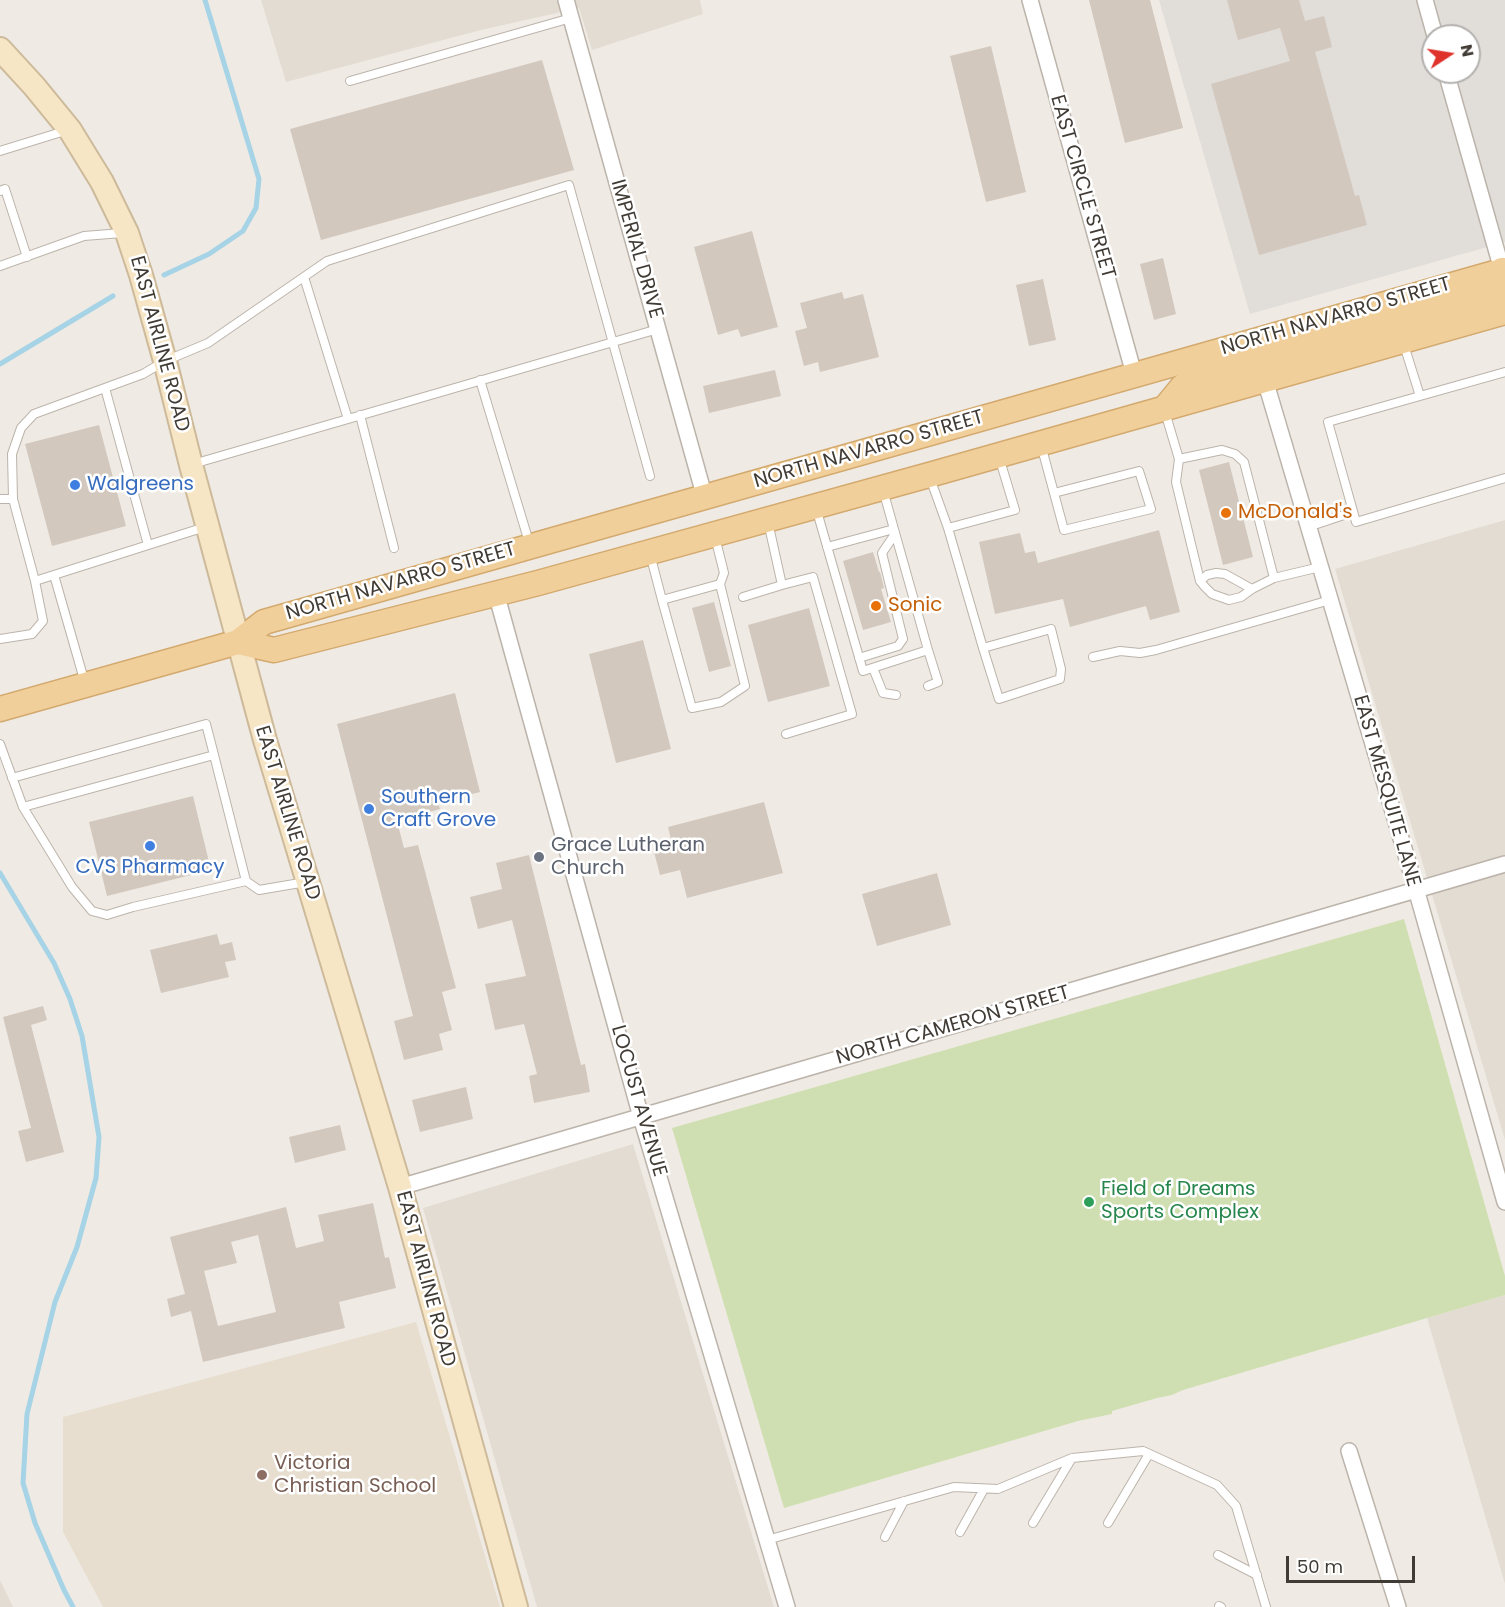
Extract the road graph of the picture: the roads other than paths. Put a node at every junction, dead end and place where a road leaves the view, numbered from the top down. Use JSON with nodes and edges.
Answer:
{"nodes":[{"id":1,"x":566,"y":0,"type":"edge"},
{"id":2,"x":1030,"y":0,"type":"edge"},
{"id":3,"x":1425,"y":0,"type":"edge"},
{"id":4,"x":571,"y":18,"type":"junction"},
{"id":5,"x":1432,"y":24,"type":"edge"},
{"id":6,"x":0,"y":49,"type":"edge"},
{"id":7,"x":350,"y":81,"type":"dead end"},
{"id":8,"x":1449,"y":84,"type":"edge"},
{"id":9,"x":70,"y":130,"type":"junction"},
{"id":10,"x":0,"y":151,"type":"edge"},
{"id":11,"x":0,"y":190,"type":"edge"},
{"id":12,"x":127,"y":233,"type":"junction"},
{"id":13,"x":27,"y":257,"type":"junction"},
{"id":14,"x":0,"y":266,"type":"edge"},
{"id":15,"x":1503,"y":270,"type":"edge"},
{"id":16,"x":304,"y":277,"type":"junction"},
{"id":17,"x":1505,"y":312,"type":"edge"},
{"id":18,"x":658,"y":329,"type":"junction"},
{"id":19,"x":1403,"y":340,"type":"junction"},
{"id":20,"x":612,"y":341,"type":"junction"},
{"id":21,"x":165,"y":360,"type":"junction"},
{"id":22,"x":1505,"y":372,"type":"edge"},
{"id":23,"x":1134,"y":374,"type":"junction"},
{"id":24,"x":480,"y":380,"type":"junction"},
{"id":25,"x":1265,"y":380,"type":"junction"},
{"id":26,"x":105,"y":388,"type":"junction"},
{"id":27,"x":1420,"y":396,"type":"junction"},
{"id":28,"x":1164,"y":409,"type":"junction"},
{"id":29,"x":360,"y":415,"type":"junction"},
{"id":30,"x":348,"y":419,"type":"junction"},
{"id":31,"x":1041,"y":444,"type":"junction"},
{"id":32,"x":999,"y":455,"type":"junction"},
{"id":33,"x":1179,"y":459,"type":"junction"},
{"id":34,"x":191,"y":465,"type":"junction"},
{"id":35,"x":929,"y":475,"type":"junction"},
{"id":36,"x":650,"y":476,"type":"dead end"},
{"id":37,"x":1505,"y":478,"type":"edge"},
{"id":38,"x":883,"y":488,"type":"junction"},
{"id":39,"x":1054,"y":493,"type":"junction"},
{"id":40,"x":705,"y":498,"type":"junction"},
{"id":41,"x":0,"y":499,"type":"edge"},
{"id":42,"x":13,"y":499,"type":"junction"},
{"id":43,"x":815,"y":507,"type":"junction"},
{"id":44,"x":1353,"y":512,"type":"junction"},
{"id":45,"x":768,"y":520,"type":"junction"},
{"id":46,"x":208,"y":526,"type":"junction"},
{"id":47,"x":1308,"y":526,"type":"junction"},
{"id":48,"x":948,"y":528,"type":"junction"},
{"id":49,"x":894,"y":532,"type":"junction"},
{"id":50,"x":715,"y":535,"type":"junction"},
{"id":51,"x":148,"y":545,"type":"junction"},
{"id":52,"x":530,"y":546,"type":"junction"},
{"id":53,"x":827,"y":547,"type":"junction"},
{"id":54,"x":394,"y":548,"type":"dead end"},
{"id":55,"x":650,"y":552,"type":"junction"},
{"id":56,"x":1320,"y":567,"type":"junction"},
{"id":57,"x":54,"y":575,"type":"junction"},
{"id":58,"x":1274,"y":578,"type":"junction"},
{"id":59,"x":35,"y":581,"type":"junction"},
{"id":60,"x":1200,"y":581,"type":"junction"},
{"id":61,"x":720,"y":584,"type":"junction"},
{"id":62,"x":782,"y":585,"type":"junction"},
{"id":63,"x":1252,"y":589,"type":"junction"},
{"id":64,"x":496,"y":593,"type":"junction"},
{"id":65,"x":743,"y":597,"type":"dead end"},
{"id":66,"x":662,"y":600,"type":"junction"},
{"id":67,"x":1330,"y":600,"type":"junction"},
{"id":68,"x":0,"y":639,"type":"edge"},
{"id":69,"x":238,"y":642,"type":"junction"},
{"id":70,"x":983,"y":648,"type":"junction"},
{"id":71,"x":928,"y":650,"type":"junction"},
{"id":72,"x":1093,"y":657,"type":"dead end"},
{"id":73,"x":859,"y":658,"type":"junction"},
{"id":74,"x":873,"y":668,"type":"junction"},
{"id":75,"x":85,"y":685,"type":"junction"},
{"id":76,"x":928,"y":686,"type":"dead end"},
{"id":77,"x":896,"y":695,"type":"dead end"},
{"id":78,"x":1,"y":705,"type":"edge"},
{"id":79,"x":786,"y":734,"type":"dead end"},
{"id":80,"x":0,"y":744,"type":"edge"},
{"id":81,"x":214,"y":755,"type":"junction"},
{"id":82,"x":12,"y":778,"type":"junction"},
{"id":83,"x":23,"y":807,"type":"junction"},
{"id":84,"x":1505,"y":864,"type":"edge"},
{"id":85,"x":246,"y":880,"type":"junction"},
{"id":86,"x":308,"y":882,"type":"junction"},
{"id":87,"x":1416,"y":889,"type":"junction"},
{"id":88,"x":641,"y":1117,"type":"junction"},
{"id":89,"x":400,"y":1188,"type":"junction"},
{"id":90,"x":1505,"y":1202,"type":"edge"},
{"id":91,"x":1349,"y":1451,"type":"dead end"},
{"id":92,"x":1149,"y":1454,"type":"junction"},
{"id":93,"x":1072,"y":1458,"type":"junction"},
{"id":94,"x":984,"y":1489,"type":"junction"},
{"id":95,"x":904,"y":1501,"type":"junction"},
{"id":96,"x":1034,"y":1523,"type":"dead end"},
{"id":97,"x":1108,"y":1523,"type":"dead end"},
{"id":98,"x":960,"y":1532,"type":"dead end"},
{"id":99,"x":885,"y":1537,"type":"dead end"},
{"id":100,"x":767,"y":1540,"type":"junction"},
{"id":101,"x":1218,"y":1555,"type":"dead end"},
{"id":102,"x":1257,"y":1575,"type":"junction"},
{"id":103,"x":516,"y":1607,"type":"edge"},
{"id":104,"x":787,"y":1607,"type":"edge"},
{"id":105,"x":1266,"y":1607,"type":"edge"},
{"id":106,"x":1398,"y":1607,"type":"edge"}],
"edges":[{"from":1,"to":4,"type":"street","name":"IMPERIAL DRIVE"},
{"from":2,"to":23,"type":"street","name":"EAST CIRCLE STREET"},
{"from":3,"to":5,"type":"street"},
{"from":4,"to":7,"type":"lane"},
{"from":4,"to":18,"type":"street","name":"IMPERIAL DRIVE"},
{"from":6,"to":9,"type":"main road","name":"EAST AIRLINE ROAD"},
{"from":8,"to":15,"type":"street"},
{"from":9,"to":10,"type":"lane"},
{"from":9,"to":12,"type":"main road","name":"EAST AIRLINE ROAD"},
{"from":11,"to":13,"type":"lane"},
{"from":12,"to":13,"type":"lane"},
{"from":12,"to":21,"type":"main road","name":"EAST AIRLINE ROAD"},
{"from":13,"to":14,"type":"lane"},
{"from":15,"to":23,"type":"main road","name":"NORTH NAVARRO STREET"},
{"from":15,"to":28,"type":"main road"},
{"from":16,"to":20,"type":"lane"},
{"from":16,"to":21,"type":"lane"},
{"from":16,"to":30,"type":"lane"},
{"from":17,"to":19,"type":"main road","name":"NORTH NAVARRO STREET"},
{"from":18,"to":20,"type":"lane"},
{"from":18,"to":40,"type":"street","name":"IMPERIAL DRIVE"},
{"from":19,"to":25,"type":"main road","name":"NORTH NAVARRO STREET"},
{"from":19,"to":27,"type":"lane"},
{"from":20,"to":24,"type":"lane"},
{"from":20,"to":36,"type":"lane"},
{"from":21,"to":26,"type":"lane"},
{"from":21,"to":34,"type":"main road","name":"EAST AIRLINE ROAD"},
{"from":22,"to":27,"type":"lane"},
{"from":23,"to":40,"type":"main road","name":"NORTH NAVARRO STREET"},
{"from":24,"to":29,"type":"lane"},
{"from":24,"to":52,"type":"lane"},
{"from":25,"to":28,"type":"main road","name":"NORTH NAVARRO STREET"},
{"from":25,"to":47,"type":"street","name":"EAST MESQUITE LANE"},
{"from":26,"to":42,"type":"lane"},
{"from":26,"to":51,"type":"lane"},
{"from":27,"to":44,"type":"lane"},
{"from":28,"to":31,"type":"main road","name":"NORTH NAVARRO STREET"},
{"from":28,"to":33,"type":"lane"},
{"from":29,"to":30,"type":"lane"},
{"from":29,"to":54,"type":"lane"},
{"from":30,"to":34,"type":"lane"},
{"from":31,"to":32,"type":"main road","name":"NORTH NAVARRO STREET"},
{"from":31,"to":39,"type":"lane"},
{"from":32,"to":35,"type":"main road","name":"NORTH NAVARRO STREET"},
{"from":32,"to":48,"type":"lane"},
{"from":33,"to":58,"type":"lane"},
{"from":33,"to":60,"type":"lane"},
{"from":34,"to":46,"type":"main road","name":"EAST AIRLINE ROAD"},
{"from":35,"to":38,"type":"main road","name":"NORTH NAVARRO STREET"},
{"from":35,"to":48,"type":"lane"},
{"from":37,"to":44,"type":"lane"},
{"from":38,"to":43,"type":"main road","name":"NORTH NAVARRO STREET"},
{"from":38,"to":49,"type":"lane"},
{"from":39,"to":39,"type":"lane"},
{"from":40,"to":52,"type":"main road","name":"NORTH NAVARRO STREET"},
{"from":41,"to":42,"type":"lane"},
{"from":42,"to":59,"type":"lane"},
{"from":43,"to":45,"type":"main road","name":"NORTH NAVARRO STREET"},
{"from":43,"to":53,"type":"lane"},
{"from":44,"to":47,"type":"lane"},
{"from":45,"to":50,"type":"main road","name":"NORTH NAVARRO STREET"},
{"from":45,"to":62,"type":"lane"},
{"from":46,"to":51,"type":"lane"},
{"from":46,"to":69,"type":"main road","name":"EAST AIRLINE ROAD"},
{"from":47,"to":56,"type":"street","name":"EAST MESQUITE LANE"},
{"from":48,"to":70,"type":"lane"},
{"from":49,"to":53,"type":"lane"},
{"from":49,"to":71,"type":"lane"},
{"from":49,"to":73,"type":"lane"},
{"from":50,"to":55,"type":"main road","name":"NORTH NAVARRO STREET"},
{"from":50,"to":61,"type":"lane"},
{"from":51,"to":57,"type":"lane"},
{"from":52,"to":69,"type":"main road","name":"NORTH NAVARRO STREET"},
{"from":53,"to":73,"type":"lane"},
{"from":55,"to":64,"type":"main road","name":"NORTH NAVARRO STREET"},
{"from":55,"to":66,"type":"lane"},
{"from":56,"to":58,"type":"lane"},
{"from":56,"to":67,"type":"street","name":"EAST MESQUITE LANE"},
{"from":57,"to":59,"type":"lane"},
{"from":57,"to":75,"type":"lane"},
{"from":58,"to":63,"type":"lane"},
{"from":59,"to":68,"type":"lane"},
{"from":60,"to":63,"type":"lane"},
{"from":60,"to":63,"type":"lane"},
{"from":61,"to":66,"type":"lane"},
{"from":61,"to":66,"type":"lane"},
{"from":62,"to":65,"type":"lane"},
{"from":62,"to":79,"type":"lane"},
{"from":64,"to":69,"type":"main road","name":"NORTH NAVARRO STREET"},
{"from":64,"to":88,"type":"street","name":"LOCUST AVENUE"},
{"from":67,"to":72,"type":"lane"},
{"from":67,"to":87,"type":"street","name":"EAST MESQUITE LANE"},
{"from":69,"to":75,"type":"main road","name":"NORTH NAVARRO STREET"},
{"from":69,"to":86,"type":"main road","name":"EAST AIRLINE ROAD"},
{"from":70,"to":70,"type":"lane"},
{"from":71,"to":74,"type":"lane"},
{"from":71,"to":76,"type":"lane"},
{"from":73,"to":74,"type":"lane"},
{"from":74,"to":77,"type":"lane"},
{"from":75,"to":78,"type":"main road","name":"NORTH NAVARRO STREET"},
{"from":80,"to":82,"type":"lane"},
{"from":81,"to":82,"type":"lane"},
{"from":81,"to":83,"type":"lane"},
{"from":81,"to":85,"type":"lane"},
{"from":82,"to":83,"type":"lane"},
{"from":83,"to":85,"type":"lane"},
{"from":84,"to":87,"type":"street","name":"NORTH CAMERON STREET"},
{"from":85,"to":86,"type":"lane"},
{"from":86,"to":89,"type":"main road","name":"EAST AIRLINE ROAD"},
{"from":87,"to":88,"type":"street","name":"NORTH CAMERON STREET"},
{"from":87,"to":90,"type":"street","name":"EAST MESQUITE LANE"},
{"from":88,"to":89,"type":"street","name":"NORTH CAMERON STREET"},
{"from":88,"to":100,"type":"street","name":"LOCUST AVENUE"},
{"from":89,"to":103,"type":"main road","name":"EAST AIRLINE ROAD"},
{"from":91,"to":106,"type":"street"},
{"from":92,"to":93,"type":"lane"},
{"from":92,"to":97,"type":"lane"},
{"from":92,"to":102,"type":"lane"},
{"from":93,"to":94,"type":"lane"},
{"from":93,"to":96,"type":"lane"},
{"from":94,"to":95,"type":"lane"},
{"from":94,"to":98,"type":"lane"},
{"from":95,"to":99,"type":"lane"},
{"from":95,"to":100,"type":"lane"},
{"from":100,"to":104,"type":"street","name":"LOCUST AVENUE"},
{"from":101,"to":102,"type":"lane"},
{"from":102,"to":105,"type":"lane"}]}
